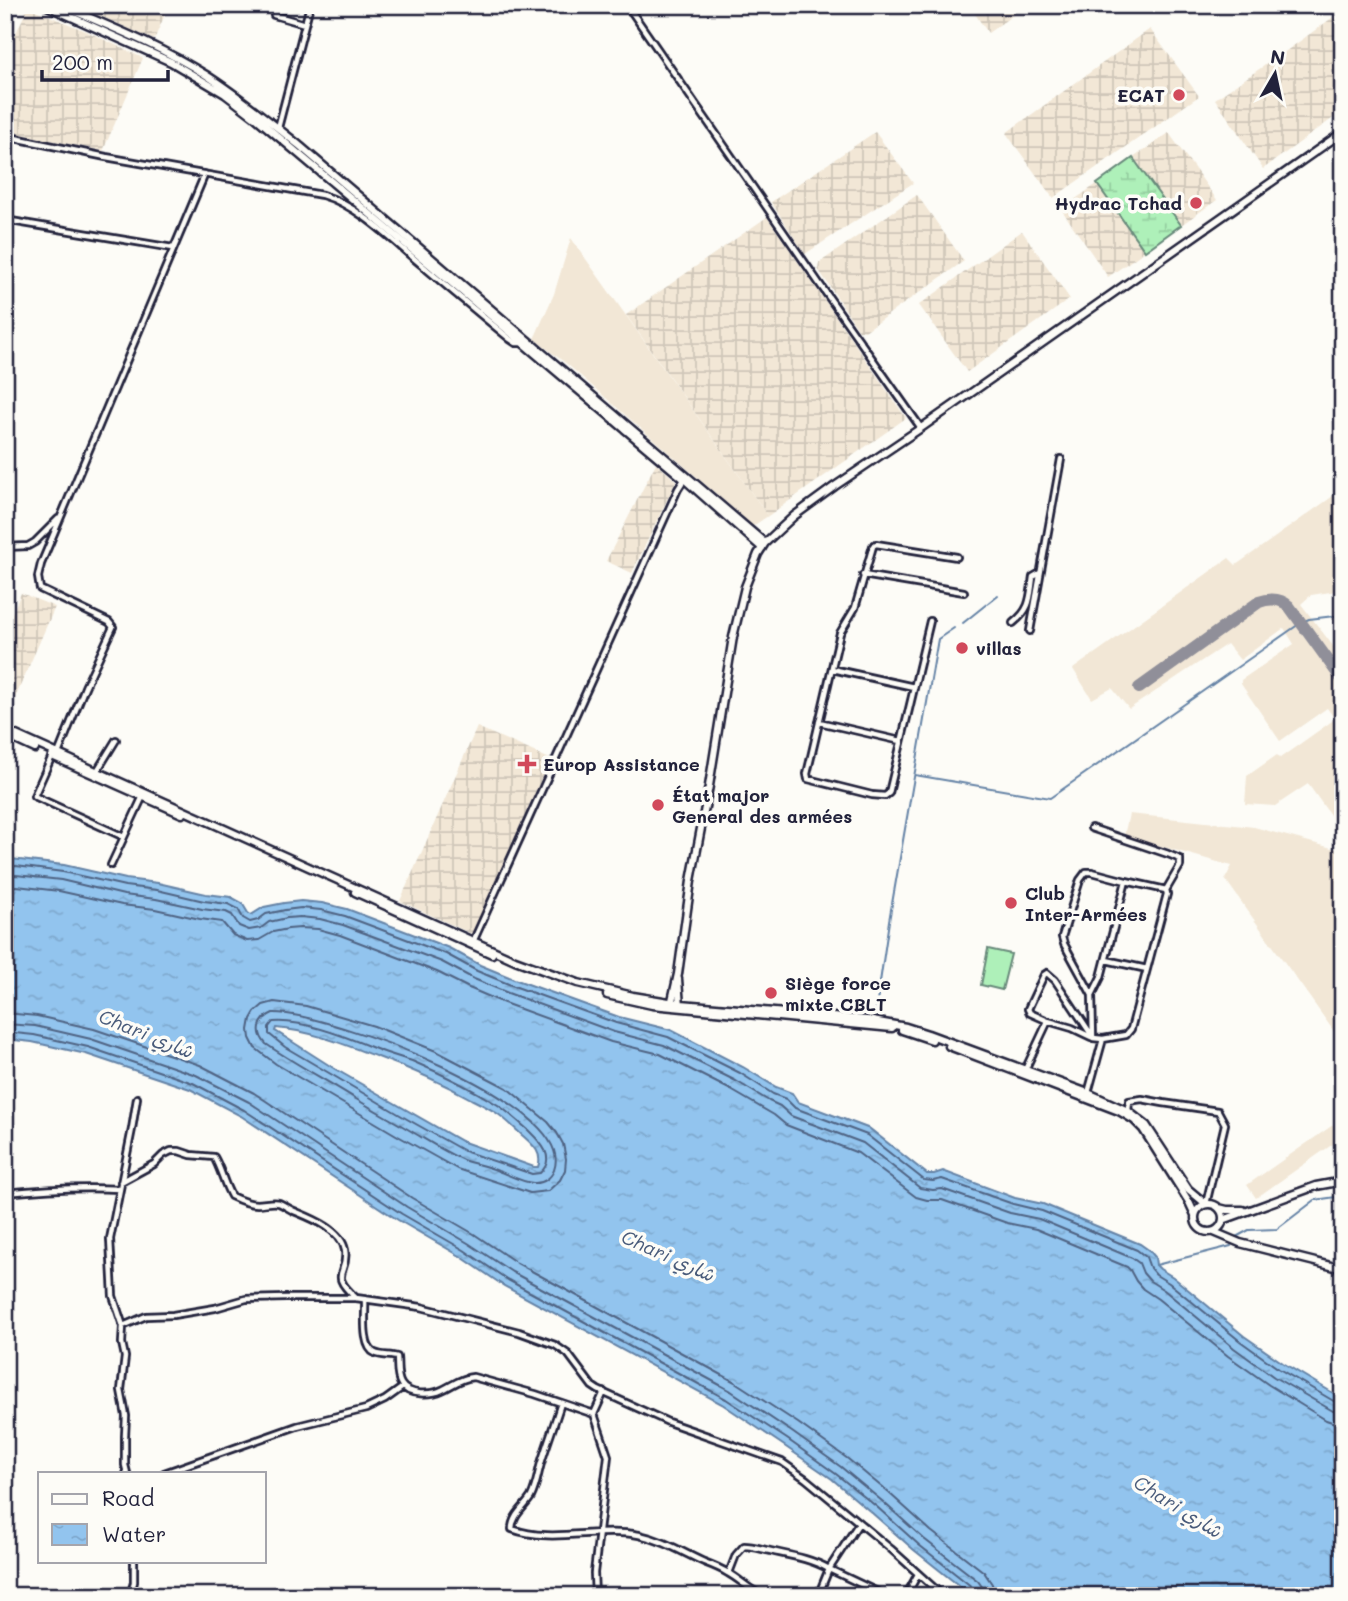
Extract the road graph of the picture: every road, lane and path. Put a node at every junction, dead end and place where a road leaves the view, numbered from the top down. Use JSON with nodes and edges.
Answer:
{"nodes":[{"id":1,"x":45,"y":5,"type":"edge"},
{"id":2,"x":60,"y":5,"type":"edge"},
{"id":3,"x":276,"y":5,"type":"edge"},
{"id":4,"x":310,"y":5,"type":"edge"},
{"id":5,"x":627,"y":5,"type":"edge"},
{"id":6,"x":305,"y":24,"type":"junction"},
{"id":7,"x":278,"y":128,"type":"junction"},
{"id":8,"x":1343,"y":132,"type":"edge"},
{"id":9,"x":5,"y":136,"type":"edge"},
{"id":10,"x":205,"y":174,"type":"junction"},
{"id":11,"x":5,"y":220,"type":"edge"},
{"id":12,"x":173,"y":248,"type":"junction"},
{"id":13,"x":523,"y":341,"type":"junction"},
{"id":14,"x":921,"y":428,"type":"junction"},
{"id":15,"x":1061,"y":459,"type":"dead end"},
{"id":16,"x":685,"y":477,"type":"junction"},
{"id":17,"x":61,"y":516,"type":"junction"},
{"id":18,"x":772,"y":537,"type":"junction"},
{"id":19,"x":757,"y":539,"type":"junction"},
{"id":20,"x":5,"y":547,"type":"edge"},
{"id":21,"x":762,"y":548,"type":"junction"},
{"id":22,"x":957,"y":557,"type":"dead end"},
{"id":23,"x":1041,"y":573,"type":"junction"},
{"id":24,"x":863,"y":575,"type":"junction"},
{"id":25,"x":964,"y":592,"type":"dead end"},
{"id":26,"x":930,"y":621,"type":"dead end"},
{"id":27,"x":1013,"y":623,"type":"dead end"},
{"id":28,"x":1030,"y":631,"type":"dead end"},
{"id":29,"x":832,"y":669,"type":"junction"},
{"id":30,"x":914,"y":687,"type":"junction"},
{"id":31,"x":819,"y":722,"type":"junction"},
{"id":32,"x":5,"y":733,"type":"edge"},
{"id":33,"x":117,"y":740,"type":"dead end"},
{"id":34,"x":901,"y":741,"type":"junction"},
{"id":35,"x":55,"y":755,"type":"junction"},
{"id":36,"x":97,"y":771,"type":"junction"},
{"id":37,"x":143,"y":795,"type":"junction"},
{"id":38,"x":1091,"y":828,"type":"dead end"},
{"id":39,"x":124,"y":837,"type":"junction"},
{"id":40,"x":111,"y":864,"type":"dead end"},
{"id":41,"x":1126,"y":881,"type":"junction"},
{"id":42,"x":1166,"y":891,"type":"junction"},
{"id":43,"x":472,"y":942,"type":"junction"},
{"id":44,"x":1106,"y":960,"type":"junction"},
{"id":45,"x":1147,"y":969,"type":"junction"},
{"id":46,"x":677,"y":987,"type":"junction"},
{"id":47,"x":1092,"y":995,"type":"junction"},
{"id":48,"x":657,"y":1001,"type":"junction"},
{"id":49,"x":692,"y":1004,"type":"junction"},
{"id":50,"x":671,"y":1005,"type":"junction"},
{"id":51,"x":680,"y":1006,"type":"junction"},
{"id":52,"x":1048,"y":1021,"type":"junction"},
{"id":53,"x":1093,"y":1038,"type":"junction"},
{"id":54,"x":1103,"y":1039,"type":"junction"},
{"id":55,"x":1028,"y":1073,"type":"junction"},
{"id":56,"x":1088,"y":1093,"type":"junction"},
{"id":57,"x":137,"y":1098,"type":"dead end"},
{"id":58,"x":1128,"y":1111,"type":"junction"},
{"id":59,"x":1343,"y":1181,"type":"edge"},
{"id":60,"x":121,"y":1182,"type":"junction"},
{"id":61,"x":120,"y":1189,"type":"junction"},
{"id":62,"x":5,"y":1193,"type":"edge"},
{"id":63,"x":1206,"y":1204,"type":"junction"},
{"id":64,"x":1217,"y":1207,"type":"junction"},
{"id":65,"x":1255,"y":1208,"type":"junction"},
{"id":66,"x":1195,"y":1215,"type":"junction"},
{"id":67,"x":1222,"y":1222,"type":"junction"},
{"id":68,"x":1214,"y":1231,"type":"junction"},
{"id":69,"x":1228,"y":1237,"type":"junction"},
{"id":70,"x":1343,"y":1269,"type":"edge"},
{"id":71,"x":356,"y":1298,"type":"junction"},
{"id":72,"x":365,"y":1300,"type":"junction"},
{"id":73,"x":123,"y":1326,"type":"junction"},
{"id":74,"x":403,"y":1387,"type":"junction"},
{"id":75,"x":604,"y":1392,"type":"junction"},
{"id":76,"x":561,"y":1403,"type":"junction"},
{"id":77,"x":594,"y":1414,"type":"junction"},
{"id":78,"x":127,"y":1472,"type":"edge"},
{"id":79,"x":167,"y":1472,"type":"edge"},
{"id":80,"x":859,"y":1523,"type":"junction"},
{"id":81,"x":600,"y":1533,"type":"junction"},
{"id":82,"x":134,"y":1562,"type":"edge"},
{"id":83,"x":830,"y":1569,"type":"junction"},
{"id":84,"x":729,"y":1573,"type":"junction"},
{"id":85,"x":918,"y":1574,"type":"junction"},
{"id":86,"x":130,"y":1596,"type":"edge"},
{"id":87,"x":596,"y":1596,"type":"edge"},
{"id":88,"x":764,"y":1596,"type":"edge"},
{"id":89,"x":818,"y":1596,"type":"edge"},
{"id":90,"x":886,"y":1596,"type":"edge"},
{"id":91,"x":906,"y":1596,"type":"edge"},
{"id":92,"x":943,"y":1596,"type":"edge"}],
"edges":[{"from":1,"to":13,"type":"main road"},
{"from":2,"to":7,"type":"main road"},
{"from":3,"to":6,"type":"street"},
{"from":4,"to":6,"type":"street"},
{"from":5,"to":14,"type":"street"},
{"from":6,"to":7,"type":"street"},
{"from":7,"to":13,"type":"main road"},
{"from":8,"to":14,"type":"main road"},
{"from":9,"to":10,"type":"street"},
{"from":10,"to":12,"type":"street"},
{"from":10,"to":13,"type":"street"},
{"from":11,"to":12,"type":"street"},
{"from":12,"to":17,"type":"street"},
{"from":13,"to":16,"type":"main road"},
{"from":14,"to":18,"type":"main road"},
{"from":15,"to":23,"type":"street"},
{"from":16,"to":19,"type":"main road"},
{"from":16,"to":43,"type":"street"},
{"from":17,"to":20,"type":"street"},
{"from":17,"to":35,"type":"street"},
{"from":18,"to":19,"type":"main road"},
{"from":18,"to":21,"type":"main road"},
{"from":19,"to":21,"type":"main road"},
{"from":19,"to":21,"type":"main road"},
{"from":21,"to":46,"type":"main road"},
{"from":22,"to":24,"type":"street"},
{"from":23,"to":27,"type":"street"},
{"from":23,"to":28,"type":"street"},
{"from":24,"to":25,"type":"street"},
{"from":24,"to":29,"type":"street"},
{"from":26,"to":30,"type":"street"},
{"from":29,"to":30,"type":"street"},
{"from":29,"to":31,"type":"street"},
{"from":30,"to":34,"type":"street"},
{"from":31,"to":34,"type":"street"},
{"from":31,"to":34,"type":"street"},
{"from":32,"to":35,"type":"main road"},
{"from":33,"to":36,"type":"street"},
{"from":35,"to":36,"type":"main road"},
{"from":35,"to":37,"type":"main road"},
{"from":35,"to":39,"type":"street"},
{"from":36,"to":37,"type":"main road"},
{"from":37,"to":39,"type":"street"},
{"from":37,"to":43,"type":"main road"},
{"from":38,"to":42,"type":"street"},
{"from":39,"to":40,"type":"street"},
{"from":41,"to":42,"type":"street"},
{"from":41,"to":44,"type":"street"},
{"from":41,"to":47,"type":"street"},
{"from":42,"to":45,"type":"street"},
{"from":43,"to":48,"type":"main road"},
{"from":43,"to":50,"type":"main road"},
{"from":44,"to":45,"type":"street"},
{"from":44,"to":47,"type":"street"},
{"from":45,"to":54,"type":"street"},
{"from":46,"to":48,"type":"main road"},
{"from":46,"to":49,"type":"main road"},
{"from":46,"to":50,"type":"main road"},
{"from":46,"to":51,"type":"main road"},
{"from":47,"to":53,"type":"street"},
{"from":48,"to":50,"type":"main road"},
{"from":49,"to":51,"type":"main road"},
{"from":49,"to":55,"type":"main road"},
{"from":50,"to":51,"type":"main road"},
{"from":51,"to":55,"type":"main road"},
{"from":52,"to":53,"type":"street"},
{"from":52,"to":53,"type":"street"},
{"from":52,"to":55,"type":"street"},
{"from":53,"to":54,"type":"street"},
{"from":54,"to":56,"type":"street"},
{"from":55,"to":56,"type":"main road"},
{"from":55,"to":66,"type":"main road"},
{"from":56,"to":58,"type":"main road"},
{"from":57,"to":60,"type":"street"},
{"from":58,"to":63,"type":"main road"},
{"from":58,"to":63,"type":"street"},
{"from":59,"to":65,"type":"main road"},
{"from":60,"to":61,"type":"street"},
{"from":60,"to":71,"type":"street"},
{"from":61,"to":62,"type":"street"},
{"from":61,"to":73,"type":"street"},
{"from":63,"to":64,"type":"main road"},
{"from":63,"to":66,"type":"main road"},
{"from":64,"to":65,"type":"main road"},
{"from":64,"to":67,"type":"main road"},
{"from":65,"to":67,"type":"main road"},
{"from":66,"to":68,"type":"main road"},
{"from":67,"to":68,"type":"main road"},
{"from":67,"to":69,"type":"main road"},
{"from":68,"to":69,"type":"main road"},
{"from":69,"to":70,"type":"main road"},
{"from":71,"to":72,"type":"street"},
{"from":71,"to":73,"type":"street"},
{"from":72,"to":74,"type":"street"},
{"from":72,"to":75,"type":"street"},
{"from":73,"to":78,"type":"street"},
{"from":74,"to":76,"type":"street"},
{"from":74,"to":79,"type":"street"},
{"from":75,"to":77,"type":"street"},
{"from":75,"to":80,"type":"street"},
{"from":76,"to":77,"type":"street"},
{"from":76,"to":81,"type":"street"},
{"from":77,"to":81,"type":"street"},
{"from":80,"to":83,"type":"street"},
{"from":80,"to":85,"type":"street"},
{"from":81,"to":84,"type":"street"},
{"from":81,"to":87,"type":"street"},
{"from":82,"to":86,"type":"street"},
{"from":83,"to":84,"type":"street"},
{"from":83,"to":89,"type":"street"},
{"from":83,"to":90,"type":"street"},
{"from":84,"to":88,"type":"street"},
{"from":85,"to":91,"type":"street"},
{"from":85,"to":92,"type":"street"}]}
